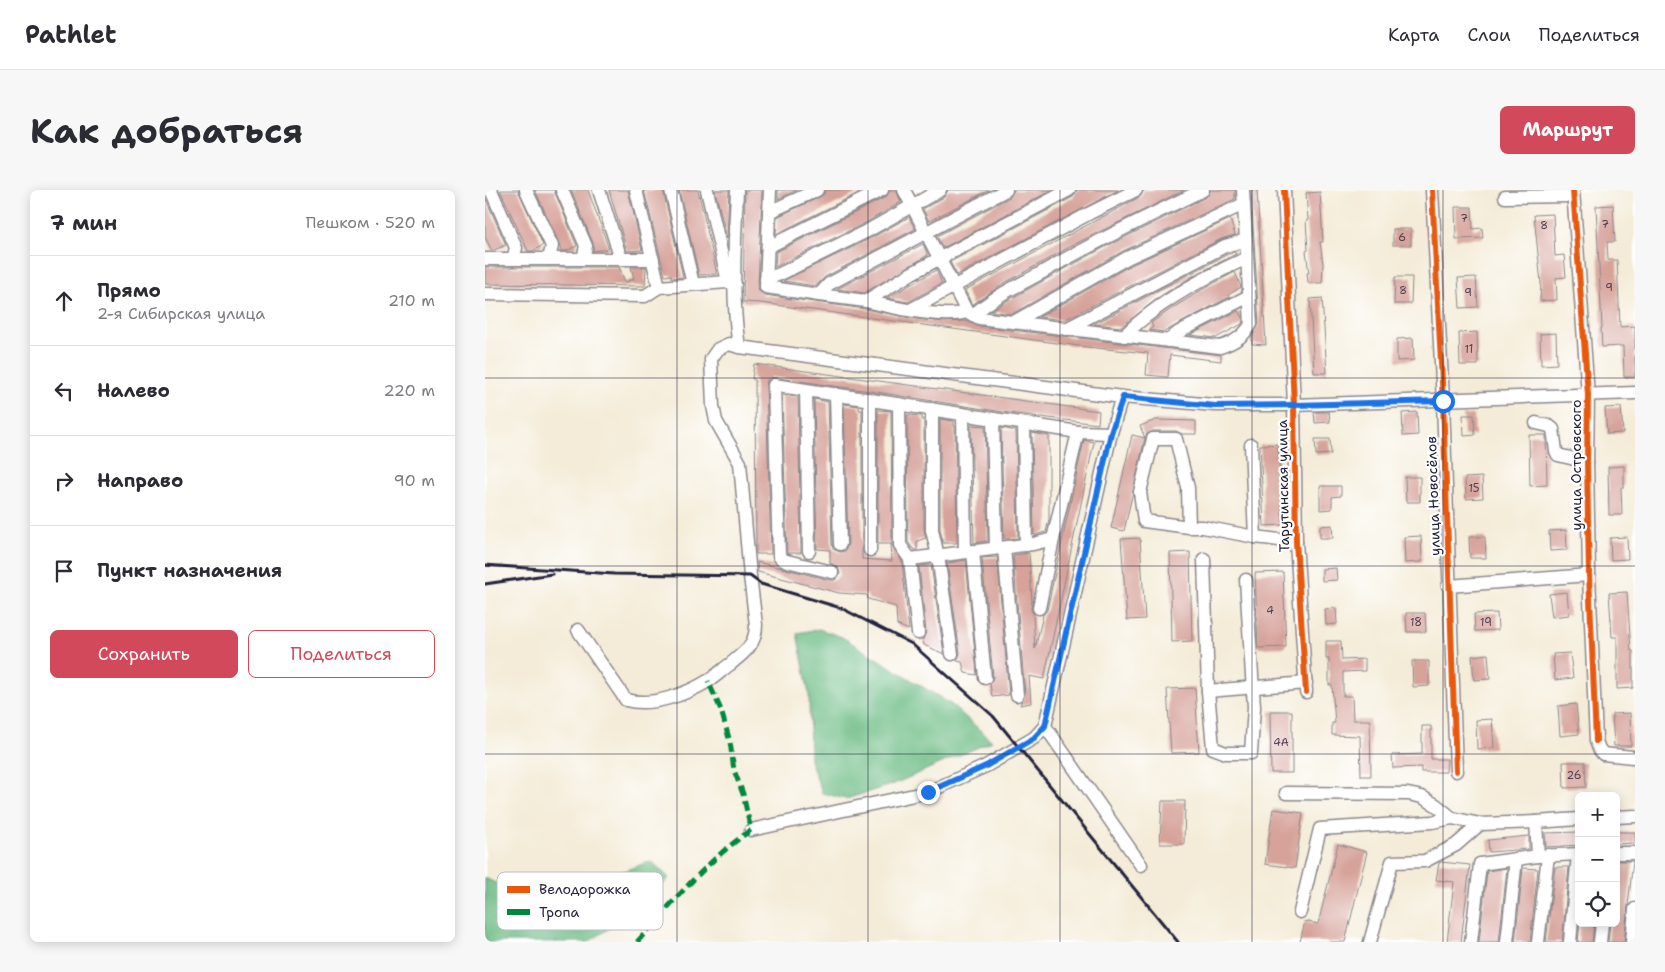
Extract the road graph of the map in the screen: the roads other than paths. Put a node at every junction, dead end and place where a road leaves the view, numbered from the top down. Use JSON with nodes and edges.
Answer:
{"nodes":[{"id":1,"x":491,"y":190,"type":"edge"},
{"id":2,"x":526,"y":190,"type":"edge"},
{"id":3,"x":562,"y":190,"type":"edge"},
{"id":4,"x":599,"y":190,"type":"edge"},
{"id":5,"x":636,"y":190,"type":"edge"},
{"id":6,"x":671,"y":190,"type":"edge"},
{"id":7,"x":707,"y":190,"type":"edge"},
{"id":8,"x":737,"y":190,"type":"edge"},
{"id":9,"x":770,"y":190,"type":"edge"},
{"id":10,"x":817,"y":190,"type":"edge"},
{"id":11,"x":882,"y":190,"type":"edge"},
{"id":12,"x":904,"y":190,"type":"edge"},
{"id":13,"x":940,"y":190,"type":"edge"},
{"id":14,"x":1006,"y":190,"type":"edge"},
{"id":15,"x":1069,"y":190,"type":"edge"},
{"id":16,"x":1136,"y":190,"type":"edge"},
{"id":17,"x":1203,"y":190,"type":"edge"},
{"id":18,"x":1243,"y":190,"type":"edge"},
{"id":19,"x":1284,"y":190,"type":"edge"},
{"id":20,"x":1432,"y":190,"type":"edge"},
{"id":21,"x":1573,"y":193,"type":"edge"},
{"id":22,"x":1505,"y":197,"type":"dead end"},
{"id":23,"x":1244,"y":204,"type":"junction"},
{"id":24,"x":912,"y":205,"type":"junction"},
{"id":25,"x":769,"y":212,"type":"junction"},
{"id":26,"x":927,"y":233,"type":"junction"},
{"id":27,"x":1246,"y":240,"type":"junction"},
{"id":28,"x":768,"y":247,"type":"junction"},
{"id":29,"x":940,"y":258,"type":"junction"},
{"id":30,"x":1247,"y":258,"type":"junction"},
{"id":31,"x":485,"y":259,"type":"edge"},
{"id":32,"x":513,"y":259,"type":"junction"},
{"id":33,"x":549,"y":259,"type":"junction"},
{"id":34,"x":583,"y":259,"type":"junction"},
{"id":35,"x":621,"y":259,"type":"junction"},
{"id":36,"x":653,"y":259,"type":"junction"},
{"id":37,"x":766,"y":279,"type":"junction"},
{"id":38,"x":731,"y":283,"type":"junction"},
{"id":39,"x":693,"y":284,"type":"junction"},
{"id":40,"x":954,"y":285,"type":"junction"},
{"id":41,"x":659,"y":287,"type":"junction"},
{"id":42,"x":485,"y":294,"type":"edge"},
{"id":43,"x":819,"y":296,"type":"junction"},
{"id":44,"x":1249,"y":296,"type":"junction"},
{"id":45,"x":866,"y":301,"type":"junction"},
{"id":46,"x":910,"y":310,"type":"junction"},
{"id":47,"x":971,"y":314,"type":"junction"},
{"id":48,"x":1014,"y":322,"type":"junction"},
{"id":49,"x":1066,"y":328,"type":"junction"},
{"id":50,"x":1124,"y":336,"type":"junction"},
{"id":51,"x":1168,"y":341,"type":"junction"},
{"id":52,"x":739,"y":347,"type":"junction"},
{"id":53,"x":806,"y":390,"type":"junction"},
{"id":54,"x":1635,"y":393,"type":"edge"},
{"id":55,"x":836,"y":394,"type":"junction"},
{"id":56,"x":1588,"y":395,"type":"junction"},
{"id":57,"x":1123,"y":397,"type":"junction"},
{"id":58,"x":870,"y":400,"type":"junction"},
{"id":59,"x":1443,"y":401,"type":"junction"},
{"id":60,"x":899,"y":404,"type":"junction"},
{"id":61,"x":1294,"y":405,"type":"junction"},
{"id":62,"x":932,"y":409,"type":"junction"},
{"id":63,"x":963,"y":414,"type":"junction"},
{"id":64,"x":993,"y":419,"type":"junction"},
{"id":65,"x":1536,"y":423,"type":"dead end"},
{"id":66,"x":1024,"y":424,"type":"junction"},
{"id":67,"x":1077,"y":432,"type":"junction"},
{"id":68,"x":1111,"y":433,"type":"junction"},
{"id":69,"x":1251,"y":445,"type":"dead end"},
{"id":70,"x":1587,"y":462,"type":"junction"},
{"id":71,"x":1189,"y":527,"type":"junction"},
{"id":72,"x":1255,"y":537,"type":"junction"},
{"id":73,"x":1053,"y":540,"type":"junction"},
{"id":74,"x":1296,"y":542,"type":"junction"},
{"id":75,"x":840,"y":544,"type":"dead end"},
{"id":76,"x":1026,"y":545,"type":"junction"},
{"id":77,"x":1000,"y":548,"type":"junction"},
{"id":78,"x":870,"y":550,"type":"dead end"},
{"id":79,"x":809,"y":551,"type":"dead end"},
{"id":80,"x":969,"y":552,"type":"junction"},
{"id":81,"x":938,"y":556,"type":"junction"},
{"id":82,"x":910,"y":559,"type":"junction"},
{"id":83,"x":1204,"y":559,"type":"dead end"},
{"id":84,"x":832,"y":572,"type":"dead end"},
{"id":85,"x":1589,"y":575,"type":"junction"},
{"id":86,"x":1247,"y":580,"type":"dead end"},
{"id":87,"x":1448,"y":586,"type":"junction"},
{"id":88,"x":1039,"y":608,"type":"dead end"},
{"id":89,"x":578,"y":630,"type":"dead end"},
{"id":90,"x":918,"y":633,"type":"dead end"},
{"id":91,"x":952,"y":654,"type":"dead end"},
{"id":92,"x":985,"y":678,"type":"dead end"},
{"id":93,"x":1252,"y":687,"type":"junction"},
{"id":94,"x":1208,"y":691,"type":"junction"},
{"id":95,"x":1017,"y":695,"type":"dead end"},
{"id":96,"x":1045,"y":726,"type":"junction"},
{"id":97,"x":1633,"y":757,"type":"dead end"},
{"id":98,"x":1457,"y":771,"type":"dead end"},
{"id":99,"x":1286,"y":793,"type":"dead end"},
{"id":100,"x":1635,"y":816,"type":"edge"},
{"id":101,"x":1620,"y":817,"type":"edge"},
{"id":102,"x":1452,"y":818,"type":"junction"},
{"id":103,"x":1575,"y":819,"type":"edge"},
{"id":104,"x":1536,"y":822,"type":"junction"},
{"id":105,"x":1480,"y":824,"type":"junction"},
{"id":106,"x":751,"y":830,"type":"dead end"},
{"id":107,"x":1620,"y":853,"type":"edge"},
{"id":108,"x":1635,"y":853,"type":"edge"},
{"id":109,"x":1575,"y":854,"type":"edge"},
{"id":110,"x":1543,"y":856,"type":"junction"},
{"id":111,"x":1516,"y":859,"type":"junction"},
{"id":112,"x":1141,"y":865,"type":"dead end"},
{"id":113,"x":1576,"y":882,"type":"edge"},
{"id":114,"x":1635,"y":909,"type":"edge"},
{"id":115,"x":1300,"y":912,"type":"dead end"},
{"id":116,"x":1602,"y":927,"type":"edge"},
{"id":117,"x":1370,"y":942,"type":"edge"},
{"id":118,"x":1471,"y":942,"type":"edge"},
{"id":119,"x":1507,"y":942,"type":"edge"},
{"id":120,"x":1539,"y":942,"type":"edge"},
{"id":121,"x":1569,"y":942,"type":"edge"},
{"id":122,"x":1600,"y":942,"type":"edge"},
{"id":123,"x":1632,"y":942,"type":"edge"}],
"edges":[{"from":1,"to":32,"type":"street"},
{"from":2,"to":33,"type":"street"},
{"from":3,"to":34,"type":"street"},
{"from":4,"to":35,"type":"street"},
{"from":5,"to":36,"type":"street"},
{"from":6,"to":39,"type":"street"},
{"from":7,"to":38,"type":"street"},
{"from":8,"to":38,"type":"street"},
{"from":9,"to":25,"type":"street"},
{"from":10,"to":25,"type":"street"},
{"from":11,"to":28,"type":"street"},
{"from":12,"to":24,"type":"street"},
{"from":13,"to":24,"type":"street"},
{"from":14,"to":26,"type":"street"},
{"from":15,"to":29,"type":"street"},
{"from":16,"to":40,"type":"street"},
{"from":17,"to":47,"type":"street"},
{"from":18,"to":23,"type":"street"},
{"from":19,"to":61,"type":"street","name":"Тарутинская улица"},
{"from":20,"to":59,"type":"street","name":"улица Новосёлов"},
{"from":21,"to":22,"type":"street"},
{"from":21,"to":56,"type":"street","name":"улица Островского"},
{"from":23,"to":27,"type":"street"},
{"from":23,"to":48,"type":"street"},
{"from":24,"to":26,"type":"street"},
{"from":24,"to":37,"type":"street"},
{"from":25,"to":28,"type":"street"},
{"from":26,"to":29,"type":"street"},
{"from":26,"to":43,"type":"street"},
{"from":27,"to":30,"type":"street"},
{"from":27,"to":49,"type":"street"},
{"from":28,"to":37,"type":"street"},
{"from":29,"to":40,"type":"street"},
{"from":29,"to":45,"type":"street"},
{"from":30,"to":44,"type":"street"},
{"from":30,"to":50,"type":"street"},
{"from":31,"to":32,"type":"street"},
{"from":32,"to":33,"type":"street"},
{"from":33,"to":34,"type":"street"},
{"from":34,"to":35,"type":"street"},
{"from":35,"to":36,"type":"street"},
{"from":36,"to":41,"type":"street"},
{"from":37,"to":43,"type":"street"},
{"from":38,"to":39,"type":"street"},
{"from":38,"to":52,"type":"street"},
{"from":39,"to":41,"type":"street"},
{"from":40,"to":46,"type":"street"},
{"from":40,"to":47,"type":"street"},
{"from":41,"to":42,"type":"street"},
{"from":43,"to":45,"type":"street"},
{"from":44,"to":51,"type":"street"},
{"from":44,"to":51,"type":"street"},
{"from":45,"to":46,"type":"street"},
{"from":46,"to":47,"type":"street"},
{"from":47,"to":48,"type":"street"},
{"from":48,"to":49,"type":"street"},
{"from":49,"to":50,"type":"street"},
{"from":50,"to":51,"type":"street"},
{"from":52,"to":57,"type":"street"},
{"from":52,"to":89,"type":"street"},
{"from":53,"to":55,"type":"street"},
{"from":53,"to":79,"type":"street"},
{"from":53,"to":84,"type":"street"},
{"from":54,"to":56,"type":"street"},
{"from":55,"to":58,"type":"street"},
{"from":55,"to":75,"type":"street"},
{"from":56,"to":59,"type":"street"},
{"from":56,"to":70,"type":"street","name":"улица Островского"},
{"from":57,"to":61,"type":"street"},
{"from":57,"to":68,"type":"street"},
{"from":58,"to":60,"type":"street"},
{"from":58,"to":78,"type":"street"},
{"from":59,"to":61,"type":"street"},
{"from":59,"to":87,"type":"street","name":"улица Новосёлов"},
{"from":60,"to":62,"type":"street"},
{"from":60,"to":82,"type":"street"},
{"from":61,"to":74,"type":"street","name":"Тарутинская улица"},
{"from":62,"to":63,"type":"street"},
{"from":62,"to":81,"type":"street"},
{"from":63,"to":64,"type":"street"},
{"from":63,"to":80,"type":"street"},
{"from":64,"to":66,"type":"street"},
{"from":64,"to":77,"type":"street"},
{"from":65,"to":70,"type":"street"},
{"from":66,"to":67,"type":"street"},
{"from":66,"to":76,"type":"street"},
{"from":67,"to":68,"type":"street"},
{"from":67,"to":73,"type":"street"},
{"from":68,"to":96,"type":"street"},
{"from":69,"to":72,"type":"street"},
{"from":70,"to":85,"type":"street","name":"улица Островского"},
{"from":71,"to":71,"type":"street"},
{"from":71,"to":72,"type":"street"},
{"from":72,"to":74,"type":"street"},
{"from":73,"to":76,"type":"street"},
{"from":73,"to":88,"type":"street"},
{"from":74,"to":93,"type":"street","name":"Тарутинская улица"},
{"from":76,"to":77,"type":"street"},
{"from":77,"to":80,"type":"street"},
{"from":77,"to":95,"type":"street"},
{"from":80,"to":81,"type":"street"},
{"from":80,"to":92,"type":"street"},
{"from":81,"to":82,"type":"street"},
{"from":81,"to":91,"type":"street"},
{"from":82,"to":90,"type":"street"},
{"from":83,"to":94,"type":"street"},
{"from":85,"to":87,"type":"street"},
{"from":85,"to":97,"type":"street","name":"улица Островского"},
{"from":86,"to":93,"type":"street"},
{"from":87,"to":98,"type":"street","name":"улица Новосёлов"},
{"from":93,"to":94,"type":"street"},
{"from":93,"to":94,"type":"street"},
{"from":96,"to":106,"type":"street"},
{"from":96,"to":112,"type":"street"},
{"from":99,"to":102,"type":"street"},
{"from":100,"to":101,"type":"street"},
{"from":102,"to":105,"type":"street"},
{"from":102,"to":115,"type":"street"},
{"from":103,"to":104,"type":"street"},
{"from":104,"to":105,"type":"street"},
{"from":104,"to":110,"type":"street"},
{"from":105,"to":117,"type":"street"},
{"from":107,"to":108,"type":"street"},
{"from":109,"to":110,"type":"street"},
{"from":110,"to":111,"type":"street"},
{"from":110,"to":120,"type":"street"},
{"from":111,"to":118,"type":"street"},
{"from":111,"to":119,"type":"street"},
{"from":113,"to":121,"type":"street"},
{"from":114,"to":123,"type":"street"},
{"from":116,"to":122,"type":"street"}]}
